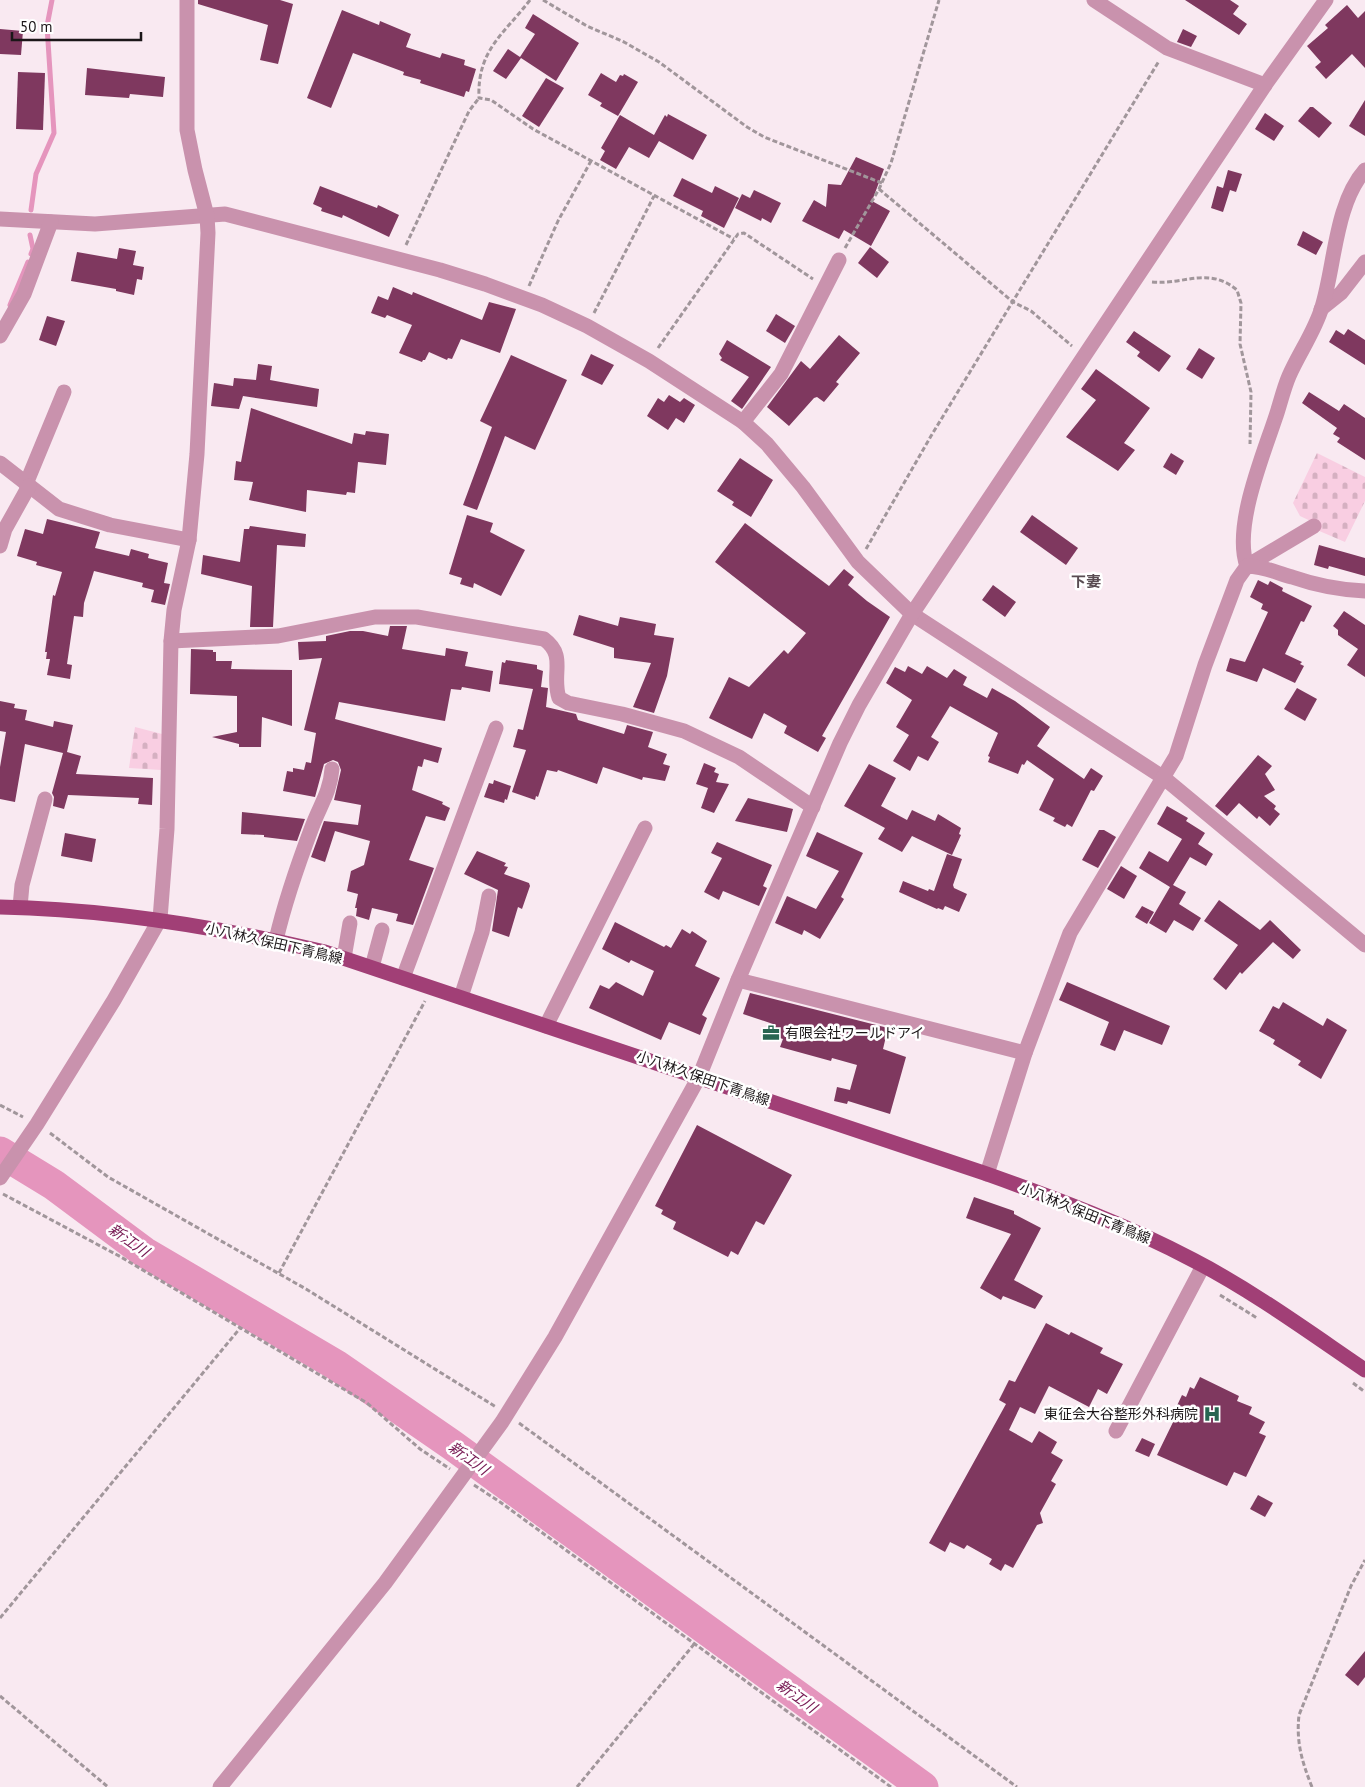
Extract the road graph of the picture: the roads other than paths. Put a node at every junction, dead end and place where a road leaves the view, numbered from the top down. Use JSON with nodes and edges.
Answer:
{"nodes":[{"id":1,"x":188,"y":0,"type":"edge"},
{"id":2,"x":1094,"y":0,"type":"edge"},
{"id":3,"x":1326,"y":0,"type":"edge"},
{"id":4,"x":1265,"y":85,"type":"junction"},
{"id":5,"x":1365,"y":170,"type":"edge"},
{"id":6,"x":207,"y":216,"type":"junction"},
{"id":7,"x":0,"y":219,"type":"edge"},
{"id":8,"x":51,"y":222,"type":"junction"},
{"id":9,"x":838,"y":260,"type":"road end"},
{"id":10,"x":1365,"y":262,"type":"edge"},
{"id":11,"x":1322,"y":308,"type":"junction"},
{"id":12,"x":0,"y":336,"type":"edge"},
{"id":13,"x":64,"y":392,"type":"dead end"},
{"id":14,"x":743,"y":422,"type":"junction"},
{"id":15,"x":0,"y":463,"type":"edge"},
{"id":16,"x":27,"y":485,"type":"junction"},
{"id":17,"x":1314,"y":526,"type":"dead end"},
{"id":18,"x":189,"y":540,"type":"junction"},
{"id":19,"x":0,"y":546,"type":"edge"},
{"id":20,"x":1247,"y":566,"type":"junction"},
{"id":21,"x":1365,"y":590,"type":"edge"},
{"id":22,"x":912,"y":614,"type":"junction"},
{"id":23,"x":171,"y":641,"type":"junction"},
{"id":24,"x":496,"y":728,"type":"dead end"},
{"id":25,"x":332,"y":769,"type":"dead end"},
{"id":26,"x":1164,"y":778,"type":"junction"},
{"id":27,"x":45,"y":799,"type":"dead end"},
{"id":28,"x":813,"y":807,"type":"junction"},
{"id":29,"x":644,"y":828,"type":"dead end"},
{"id":30,"x":489,"y":896,"type":"dead end"},
{"id":31,"x":0,"y":906,"type":"edge"},
{"id":32,"x":20,"y":907,"type":"junction"},
{"id":33,"x":160,"y":919,"type":"junction"},
{"id":34,"x":350,"y":923,"type":"dead end"},
{"id":35,"x":382,"y":930,"type":"dead end"},
{"id":36,"x":276,"y":940,"type":"junction"},
{"id":37,"x":1365,"y":945,"type":"edge"},
{"id":38,"x":344,"y":958,"type":"junction"},
{"id":39,"x":372,"y":968,"type":"junction"},
{"id":40,"x":403,"y":978,"type":"junction"},
{"id":41,"x":738,"y":980,"type":"junction"},
{"id":42,"x":461,"y":997,"type":"junction"},
{"id":43,"x":546,"y":1026,"type":"junction"},
{"id":44,"x":1025,"y":1053,"type":"junction"},
{"id":45,"x":699,"y":1078,"type":"junction"},
{"id":46,"x":987,"y":1174,"type":"junction"},
{"id":47,"x":0,"y":1178,"type":"edge"},
{"id":48,"x":1204,"y":1266,"type":"junction"},
{"id":49,"x":1365,"y":1370,"type":"edge"},
{"id":50,"x":1116,"y":1431,"type":"dead end"},
{"id":51,"x":220,"y":1787,"type":"edge"}],
"edges":[{"from":1,"to":6,"type":"street"},
{"from":2,"to":4,"type":"street"},
{"from":3,"to":4,"type":"street"},
{"from":4,"to":22,"type":"street"},
{"from":5,"to":11,"type":"street"},
{"from":6,"to":8,"type":"street"},
{"from":6,"to":14,"type":"street"},
{"from":6,"to":18,"type":"street"},
{"from":7,"to":8,"type":"street"},
{"from":8,"to":12,"type":"street"},
{"from":9,"to":14,"type":"street"},
{"from":10,"to":11,"type":"street"},
{"from":11,"to":20,"type":"street"},
{"from":13,"to":16,"type":"street"},
{"from":14,"to":22,"type":"street"},
{"from":15,"to":16,"type":"street"},
{"from":16,"to":18,"type":"street"},
{"from":16,"to":19,"type":"street"},
{"from":17,"to":20,"type":"street"},
{"from":18,"to":23,"type":"street"},
{"from":20,"to":21,"type":"street"},
{"from":20,"to":26,"type":"street"},
{"from":22,"to":26,"type":"street"},
{"from":22,"to":28,"type":"street"},
{"from":23,"to":28,"type":"street"},
{"from":23,"to":33,"type":"street"},
{"from":24,"to":40,"type":"street"},
{"from":25,"to":36,"type":"street"},
{"from":26,"to":37,"type":"street"},
{"from":26,"to":44,"type":"street"},
{"from":27,"to":32,"type":"street"},
{"from":28,"to":41,"type":"street"},
{"from":29,"to":43,"type":"street"},
{"from":30,"to":42,"type":"street"},
{"from":31,"to":32,"type":"main road","name":"小八林久保田下青鳥線"},
{"from":32,"to":33,"type":"main road","name":"小八林久保田下青鳥線"},
{"from":33,"to":36,"type":"main road","name":"小八林久保田下青鳥線"},
{"from":33,"to":47,"type":"street"},
{"from":34,"to":38,"type":"street"},
{"from":35,"to":39,"type":"street"},
{"from":36,"to":38,"type":"main road","name":"小八林久保田下青鳥線"},
{"from":38,"to":39,"type":"main road","name":"小八林久保田下青鳥線"},
{"from":39,"to":40,"type":"main road","name":"小八林久保田下青鳥線"},
{"from":40,"to":42,"type":"main road","name":"小八林久保田下青鳥線"},
{"from":41,"to":44,"type":"street"},
{"from":41,"to":45,"type":"street"},
{"from":42,"to":43,"type":"main road","name":"小八林久保田下青鳥線"},
{"from":43,"to":45,"type":"main road","name":"小八林久保田下青鳥線"},
{"from":44,"to":46,"type":"street"},
{"from":45,"to":46,"type":"main road","name":"小八林久保田下青鳥線"},
{"from":45,"to":51,"type":"street"},
{"from":46,"to":48,"type":"main road","name":"小八林久保田下青鳥線"},
{"from":48,"to":49,"type":"main road","name":"小八林久保田下青鳥線"},
{"from":48,"to":50,"type":"street"}]}
